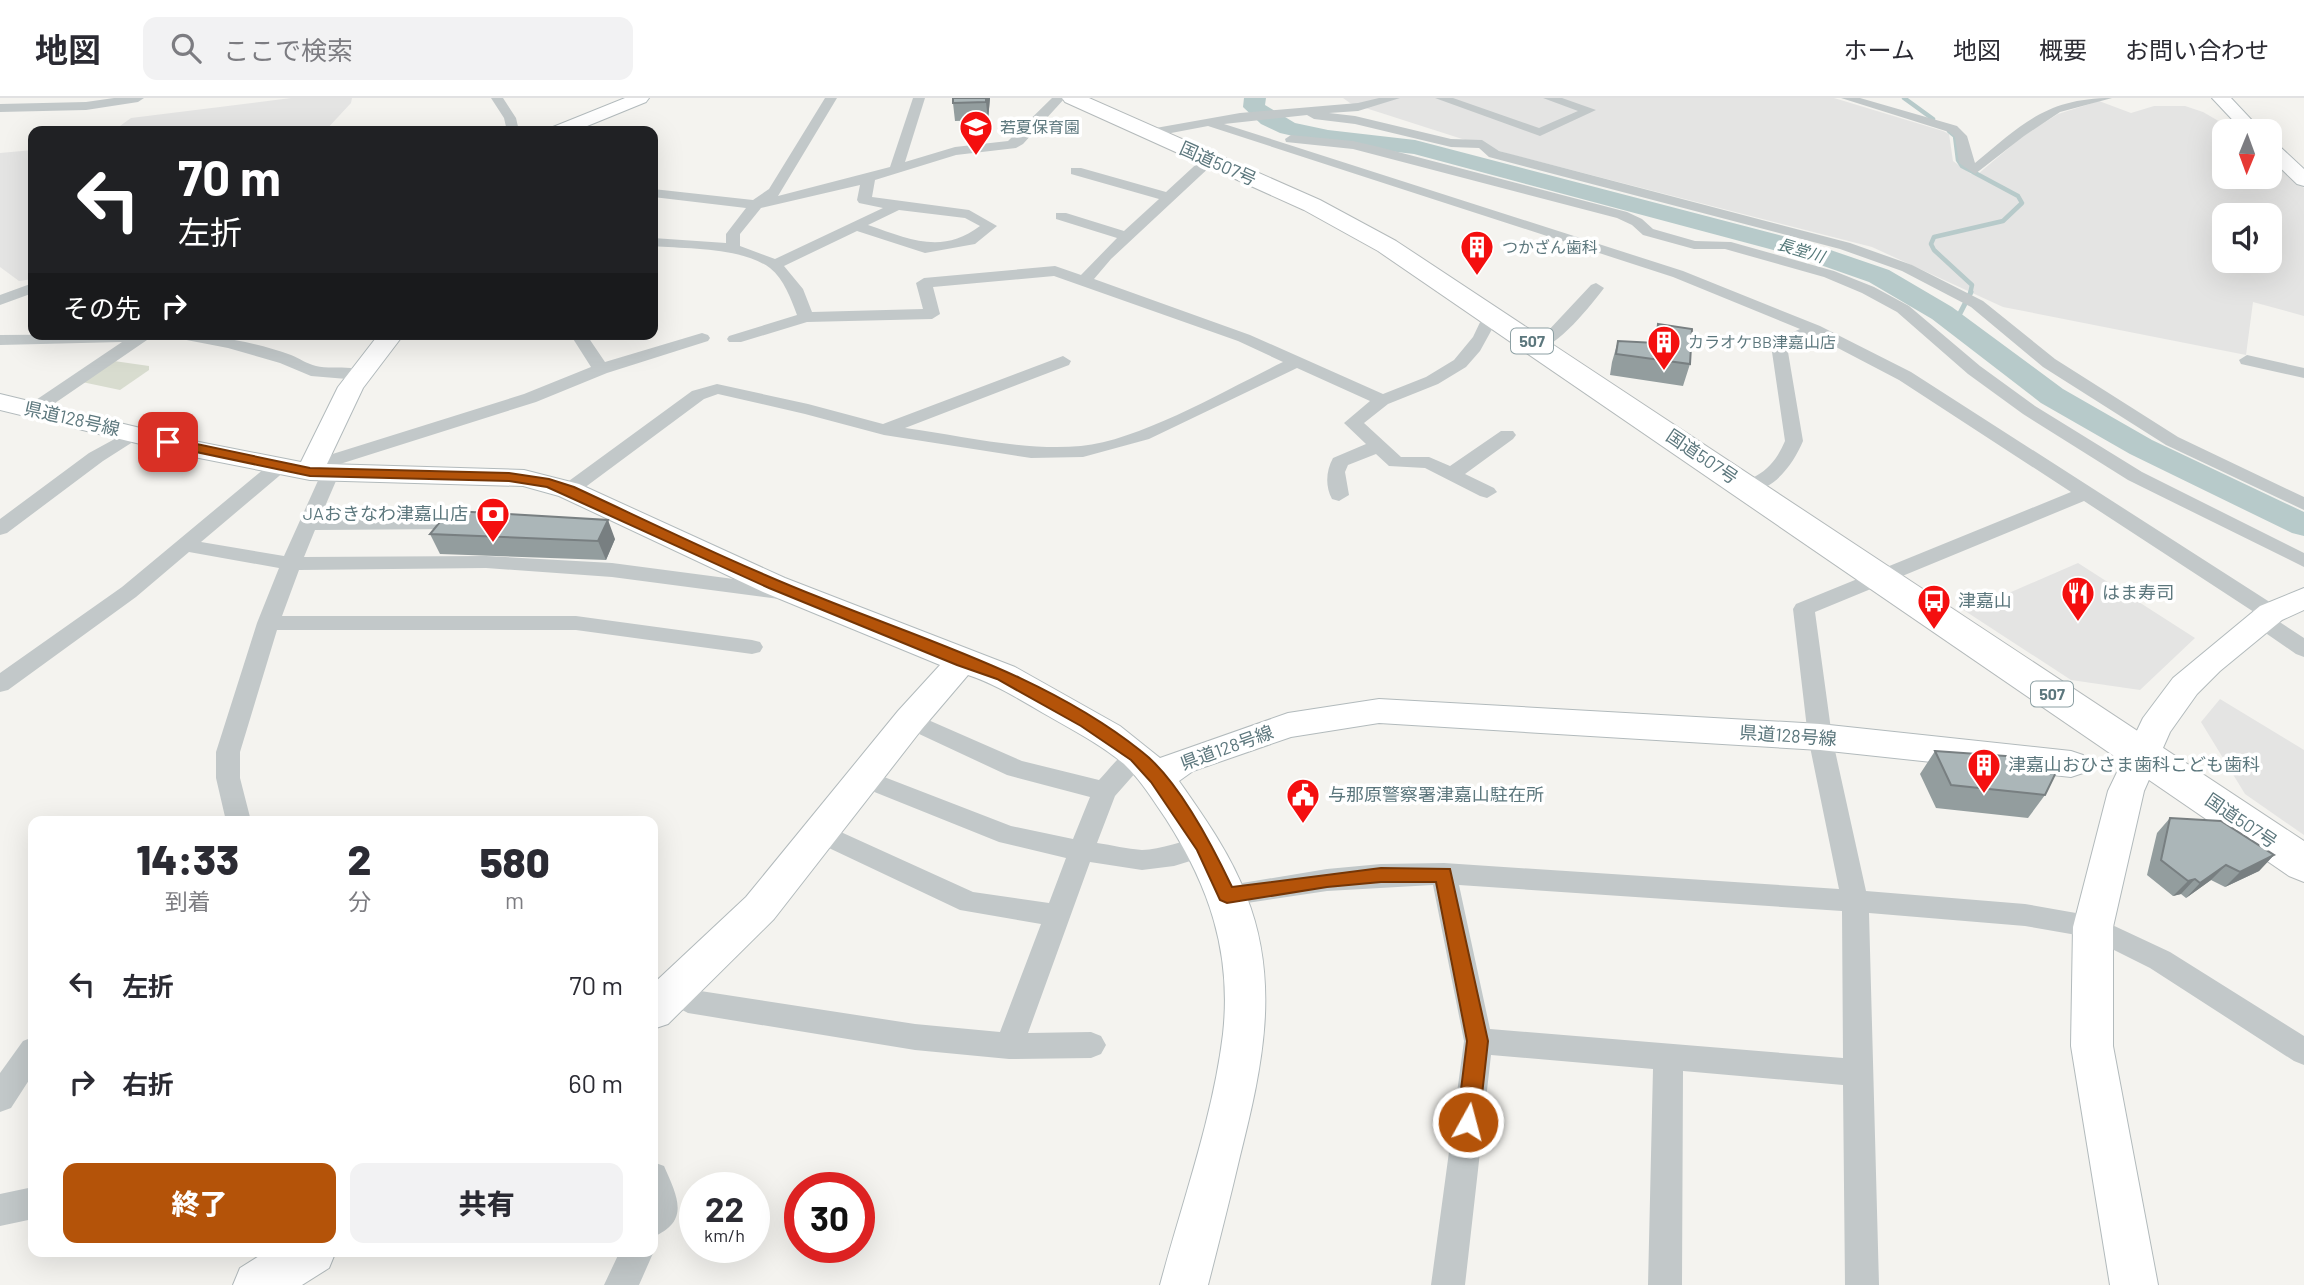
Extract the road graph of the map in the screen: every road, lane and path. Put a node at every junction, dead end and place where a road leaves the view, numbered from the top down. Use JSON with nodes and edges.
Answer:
{"nodes":[{"id":1,"x":138,"y":98,"type":"edge"},
{"id":2,"x":497,"y":98,"type":"edge"},
{"id":3,"x":640,"y":98,"type":"edge"},
{"id":4,"x":831,"y":98,"type":"edge"},
{"id":5,"x":919,"y":98,"type":"edge"},
{"id":6,"x":1394,"y":98,"type":"edge"},
{"id":7,"x":1441,"y":98,"type":"edge"},
{"id":8,"x":1549,"y":98,"type":"edge"},
{"id":9,"x":1847,"y":98,"type":"edge"},
{"id":10,"x":2106,"y":98,"type":"edge"},
{"id":11,"x":2221,"y":98,"type":"edge"},
{"id":12,"x":1078,"y":99,"type":"edge"},
{"id":13,"x":0,"y":108,"type":"edge"},
{"id":14,"x":1307,"y":111,"type":"junction"},
{"id":15,"x":1238,"y":117,"type":"junction"},
{"id":16,"x":2241,"y":119,"type":"edge"},
{"id":17,"x":1207,"y":122,"type":"junction"},
{"id":18,"x":512,"y":126,"type":"edge"},
{"id":19,"x":572,"y":126,"type":"edge"},
{"id":20,"x":1150,"y":134,"type":"junction"},
{"id":21,"x":2282,"y":159,"type":"edge"},
{"id":22,"x":1209,"y":160,"type":"junction"},
{"id":23,"x":896,"y":169,"type":"junction"},
{"id":24,"x":1076,"y":171,"type":"dead end"},
{"id":25,"x":869,"y":177,"type":"junction"},
{"id":26,"x":2304,"y":180,"type":"edge"},
{"id":27,"x":658,"y":193,"type":"edge"},
{"id":28,"x":1167,"y":197,"type":"junction"},
{"id":29,"x":756,"y":205,"type":"junction"},
{"id":30,"x":897,"y":206,"type":"junction"},
{"id":31,"x":1061,"y":216,"type":"dead end"},
{"id":32,"x":856,"y":226,"type":"junction"},
{"id":33,"x":1128,"y":237,"type":"junction"},
{"id":34,"x":658,"y":242,"type":"edge"},
{"id":35,"x":733,"y":248,"type":"junction"},
{"id":36,"x":775,"y":265,"type":"junction"},
{"id":37,"x":1084,"y":281,"type":"junction"},
{"id":38,"x":1596,"y":288,"type":"dead end"},
{"id":39,"x":28,"y":290,"type":"edge"},
{"id":40,"x":0,"y":300,"type":"edge"},
{"id":41,"x":806,"y":317,"type":"junction"},
{"id":42,"x":1496,"y":317,"type":"junction"},
{"id":43,"x":1814,"y":329,"type":"junction"},
{"id":44,"x":702,"y":338,"type":"dead end"},
{"id":45,"x":735,"y":338,"type":"dead end"},
{"id":46,"x":28,"y":339,"type":"edge"},
{"id":47,"x":0,"y":340,"type":"edge"},
{"id":48,"x":136,"y":340,"type":"edge"},
{"id":49,"x":212,"y":340,"type":"edge"},
{"id":50,"x":387,"y":340,"type":"edge"},
{"id":51,"x":582,"y":340,"type":"edge"},
{"id":52,"x":1538,"y":345,"type":"junction"},
{"id":53,"x":2247,"y":360,"type":"dead end"},
{"id":54,"x":1063,"y":361,"type":"dead end"},
{"id":55,"x":1297,"y":361,"type":"junction"},
{"id":56,"x":601,"y":369,"type":"junction"},
{"id":57,"x":2304,"y":373,"type":"edge"},
{"id":58,"x":359,"y":375,"type":"junction"},
{"id":59,"x":1382,"y":400,"type":"junction"},
{"id":60,"x":0,"y":402,"type":"edge"},
{"id":61,"x":33,"y":410,"type":"junction"},
{"id":62,"x":884,"y":430,"type":"junction"},
{"id":63,"x":133,"y":434,"type":"junction"},
{"id":64,"x":1507,"y":435,"type":"dead end"},
{"id":65,"x":1378,"y":446,"type":"junction"},
{"id":66,"x":278,"y":467,"type":"junction"},
{"id":67,"x":318,"y":471,"type":"junction"},
{"id":68,"x":1452,"y":474,"type":"junction"},
{"id":69,"x":1746,"y":486,"type":"junction"},
{"id":70,"x":569,"y":490,"type":"junction"},
{"id":71,"x":1487,"y":492,"type":"dead end"},
{"id":72,"x":2086,"y":493,"type":"junction"},
{"id":73,"x":1339,"y":495,"type":"dead end"},
{"id":74,"x":2304,"y":504,"type":"edge"},
{"id":75,"x":457,"y":523,"type":"edge"},
{"id":76,"x":307,"y":524,"type":"junction"},
{"id":77,"x":0,"y":529,"type":"edge"},
{"id":78,"x":184,"y":545,"type":"junction"},
{"id":79,"x":291,"y":564,"type":"junction"},
{"id":80,"x":2303,"y":576,"type":"edge"},
{"id":81,"x":1881,"y":578,"type":"junction"},
{"id":82,"x":797,"y":594,"type":"junction"},
{"id":83,"x":2267,"y":616,"type":"junction"},
{"id":84,"x":268,"y":623,"type":"junction"},
{"id":85,"x":752,"y":647,"type":"dead end"},
{"id":86,"x":2304,"y":649,"type":"edge"},
{"id":87,"x":962,"y":661,"type":"junction"},
{"id":88,"x":0,"y":684,"type":"edge"},
{"id":89,"x":910,"y":720,"type":"junction"},
{"id":90,"x":1820,"y":737,"type":"junction"},
{"id":91,"x":2141,"y":753,"type":"junction"},
{"id":92,"x":2071,"y":764,"type":"dead end"},
{"id":93,"x":1147,"y":767,"type":"junction"},
{"id":94,"x":866,"y":779,"type":"junction"},
{"id":95,"x":1104,"y":791,"type":"junction"},
{"id":96,"x":237,"y":816,"type":"edge"},
{"id":97,"x":821,"y":833,"type":"junction"},
{"id":98,"x":1204,"y":847,"type":"junction"},
{"id":99,"x":1083,"y":852,"type":"junction"},
{"id":100,"x":2304,"y":864,"type":"edge"},
{"id":101,"x":1444,"y":874,"type":"junction"},
{"id":102,"x":1227,"y":895,"type":"junction"},
{"id":103,"x":1855,"y":900,"type":"junction"},
{"id":104,"x":1058,"y":915,"type":"junction"},
{"id":105,"x":2093,"y":927,"type":"junction"},
{"id":106,"x":664,"y":1001,"type":"edge"},
{"id":107,"x":1478,"y":1041,"type":"junction"},
{"id":108,"x":1091,"y":1045,"type":"dead end"},
{"id":109,"x":1009,"y":1046,"type":"junction"},
{"id":110,"x":2304,"y":1052,"type":"edge"},
{"id":111,"x":28,"y":1057,"type":"edge"},
{"id":112,"x":1668,"y":1058,"type":"junction"},
{"id":113,"x":1860,"y":1073,"type":"junction"},
{"id":114,"x":0,"y":1098,"type":"edge"},
{"id":115,"x":658,"y":1189,"type":"edge"},
{"id":116,"x":28,"y":1204,"type":"edge"},
{"id":117,"x":0,"y":1210,"type":"edge"},
{"id":118,"x":658,"y":1217,"type":"edge"},
{"id":119,"x":302,"y":1257,"type":"edge"},
{"id":120,"x":635,"y":1257,"type":"edge"},
{"id":121,"x":257,"y":1285,"type":"edge"},
{"id":122,"x":621,"y":1285,"type":"edge"},
{"id":123,"x":1184,"y":1285,"type":"edge"},
{"id":124,"x":1448,"y":1285,"type":"edge"},
{"id":125,"x":1665,"y":1285,"type":"edge"},
{"id":126,"x":1861,"y":1285,"type":"edge"},
{"id":127,"x":2134,"y":1285,"type":"edge"}],
"edges":[{"from":1,"to":13,"type":"street"},
{"from":2,"to":18,"type":"street"},
{"from":3,"to":19,"type":"street"},
{"from":4,"to":29,"type":"street"},
{"from":5,"to":23,"type":"street"},
{"from":6,"to":14,"type":"street"},
{"from":7,"to":8,"type":"street"},
{"from":9,"to":10,"type":"street"},
{"from":11,"to":16,"type":"street"},
{"from":12,"to":20,"type":"highway","name":"国道507号","number":"507"},
{"from":12,"to":23,"type":"street"},
{"from":14,"to":15,"type":"street"},
{"from":14,"to":74,"type":"street"},
{"from":15,"to":17,"type":"street"},
{"from":15,"to":80,"type":"street"},
{"from":17,"to":20,"type":"street"},
{"from":17,"to":43,"type":"street"},
{"from":20,"to":22,"type":"highway","name":"国道507号","number":"507"},
{"from":21,"to":26,"type":"street"},
{"from":22,"to":28,"type":"street"},
{"from":22,"to":42,"type":"highway","name":"国道507号","number":"507"},
{"from":23,"to":25,"type":"street"},
{"from":24,"to":28,"type":"street"},
{"from":25,"to":29,"type":"street"},
{"from":25,"to":30,"type":"street"},
{"from":27,"to":29,"type":"street"},
{"from":28,"to":33,"type":"street"},
{"from":29,"to":35,"type":"street"},
{"from":30,"to":32,"type":"street"},
{"from":30,"to":32,"type":"street"},
{"from":31,"to":33,"type":"street"},
{"from":32,"to":36,"type":"street"},
{"from":33,"to":37,"type":"street"},
{"from":34,"to":35,"type":"street"},
{"from":35,"to":36,"type":"street"},
{"from":36,"to":41,"type":"street"},
{"from":37,"to":41,"type":"street"},
{"from":37,"to":55,"type":"street"},
{"from":38,"to":52,"type":"street"},
{"from":39,"to":40,"type":"street"},
{"from":41,"to":45,"type":"street"},
{"from":42,"to":52,"type":"highway","name":"国道507号","number":"507"},
{"from":42,"to":59,"type":"street"},
{"from":43,"to":69,"type":"street"},
{"from":43,"to":72,"type":"street"},
{"from":44,"to":56,"type":"street"},
{"from":46,"to":47,"type":"street"},
{"from":48,"to":61,"type":"street"},
{"from":49,"to":58,"type":"street"},
{"from":50,"to":58,"type":"street"},
{"from":51,"to":56,"type":"street"},
{"from":52,"to":69,"type":"highway","name":"国道507号","number":"507"},
{"from":53,"to":57,"type":"street"},
{"from":54,"to":62,"type":"street"},
{"from":55,"to":59,"type":"street"},
{"from":55,"to":62,"type":"street"},
{"from":56,"to":67,"type":"street"},
{"from":58,"to":67,"type":"street"},
{"from":59,"to":65,"type":"street"},
{"from":60,"to":61,"type":"street","name":"県道128号線"},
{"from":61,"to":63,"type":"street","name":"県道128号線"},
{"from":62,"to":70,"type":"street"},
{"from":63,"to":66,"type":"street","name":"県道128号線"},
{"from":63,"to":77,"type":"street"},
{"from":64,"to":68,"type":"street"},
{"from":65,"to":68,"type":"street"},
{"from":65,"to":73,"type":"street"},
{"from":66,"to":67,"type":"street","name":"県道128号線"},
{"from":66,"to":78,"type":"street"},
{"from":67,"to":70,"type":"street","name":"県道128号線"},
{"from":67,"to":76,"type":"street"},
{"from":68,"to":71,"type":"street"},
{"from":69,"to":81,"type":"highway","name":"国道507号","number":"507"},
{"from":70,"to":82,"type":"street","name":"県道128号線"},
{"from":72,"to":81,"type":"street"},
{"from":72,"to":83,"type":"street"},
{"from":75,"to":76,"type":"street"},
{"from":76,"to":79,"type":"street"},
{"from":78,"to":79,"type":"street"},
{"from":78,"to":88,"type":"street"},
{"from":79,"to":82,"type":"street"},
{"from":79,"to":84,"type":"street"},
{"from":80,"to":83,"type":"street"},
{"from":81,"to":90,"type":"street"},
{"from":81,"to":91,"type":"highway","name":"国道507号","number":"507"},
{"from":82,"to":87,"type":"street","name":"県道128号線"},
{"from":83,"to":86,"type":"street"},
{"from":83,"to":91,"type":"street"},
{"from":84,"to":85,"type":"street"},
{"from":84,"to":96,"type":"street"},
{"from":87,"to":89,"type":"street"},
{"from":87,"to":93,"type":"street","name":"県道128号線"},
{"from":89,"to":94,"type":"street"},
{"from":89,"to":95,"type":"street"},
{"from":90,"to":92,"type":"street","name":"県道128号線"},
{"from":90,"to":93,"type":"street","name":"県道128号線"},
{"from":90,"to":103,"type":"street"},
{"from":91,"to":100,"type":"highway","name":"国道507号","number":"507"},
{"from":91,"to":105,"type":"street"},
{"from":93,"to":95,"type":"street"},
{"from":93,"to":98,"type":"street"},
{"from":94,"to":97,"type":"street"},
{"from":94,"to":99,"type":"street"},
{"from":95,"to":99,"type":"street"},
{"from":97,"to":104,"type":"street"},
{"from":97,"to":106,"type":"street"},
{"from":98,"to":99,"type":"street"},
{"from":98,"to":102,"type":"street"},
{"from":99,"to":104,"type":"street"},
{"from":101,"to":102,"type":"street"},
{"from":101,"to":103,"type":"street"},
{"from":101,"to":107,"type":"street"},
{"from":102,"to":123,"type":"street"},
{"from":103,"to":105,"type":"street"},
{"from":103,"to":113,"type":"street"},
{"from":104,"to":109,"type":"street"},
{"from":105,"to":110,"type":"street"},
{"from":105,"to":127,"type":"street"},
{"from":106,"to":109,"type":"street"},
{"from":107,"to":112,"type":"street"},
{"from":107,"to":124,"type":"street"},
{"from":108,"to":109,"type":"street"},
{"from":111,"to":114,"type":"street"},
{"from":112,"to":113,"type":"street"},
{"from":112,"to":125,"type":"street"},
{"from":113,"to":126,"type":"street"},
{"from":115,"to":118,"type":"street"},
{"from":116,"to":117,"type":"street"},
{"from":119,"to":121,"type":"street"},
{"from":120,"to":122,"type":"street"}]}
